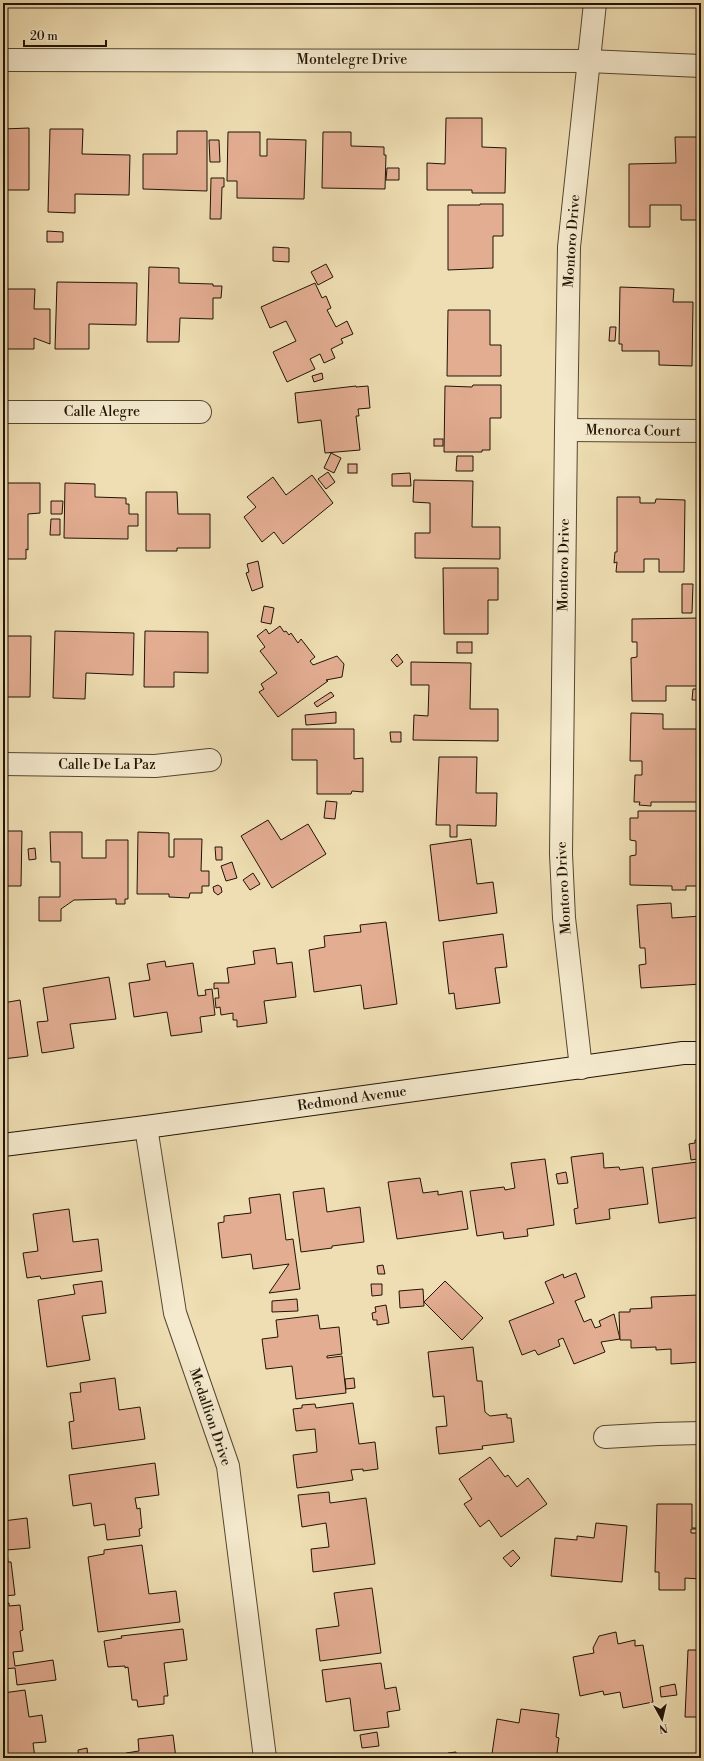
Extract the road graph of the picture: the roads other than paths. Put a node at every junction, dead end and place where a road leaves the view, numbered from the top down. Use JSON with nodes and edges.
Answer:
{"nodes":[{"id":1,"x":595,"y":3,"type":"edge"},
{"id":2,"x":3,"y":60,"type":"edge"},
{"id":3,"x":588,"y":61,"type":"junction"},
{"id":4,"x":701,"y":66,"type":"edge"},
{"id":5,"x":3,"y":412,"type":"edge"},
{"id":6,"x":200,"y":412,"type":"dead end"},
{"id":7,"x":566,"y":430,"type":"junction"},
{"id":8,"x":701,"y":432,"type":"edge"},
{"id":9,"x":210,"y":760,"type":"dead end"},
{"id":10,"x":3,"y":764,"type":"edge"},
{"id":11,"x":701,"y":1053,"type":"edge"},
{"id":12,"x":581,"y":1068,"type":"junction"},
{"id":13,"x":146,"y":1127,"type":"junction"},
{"id":14,"x":3,"y":1145,"type":"edge"},
{"id":15,"x":701,"y":1433,"type":"edge"},
{"id":16,"x":605,"y":1438,"type":"dead end"},
{"id":17,"x":265,"y":1758,"type":"edge"}],
"edges":[{"from":1,"to":3,"type":"street","name":"Montoro Drive"},
{"from":2,"to":3,"type":"street","name":"Montelegre Drive"},
{"from":3,"to":4,"type":"street","name":"Montelegre Drive"},
{"from":3,"to":7,"type":"street","name":"Montoro Drive"},
{"from":5,"to":6,"type":"street","name":"Calle Alegre"},
{"from":7,"to":8,"type":"street","name":"Menorca Court"},
{"from":7,"to":12,"type":"street","name":"Montoro Drive"},
{"from":9,"to":10,"type":"street","name":"Calle De La Paz"},
{"from":11,"to":12,"type":"street","name":"Redmond Avenue"},
{"from":12,"to":13,"type":"street","name":"Redmond Avenue"},
{"from":13,"to":14,"type":"street","name":"Redmond Avenue"},
{"from":13,"to":17,"type":"street","name":"Medallion Drive"},
{"from":15,"to":16,"type":"street"}]}
